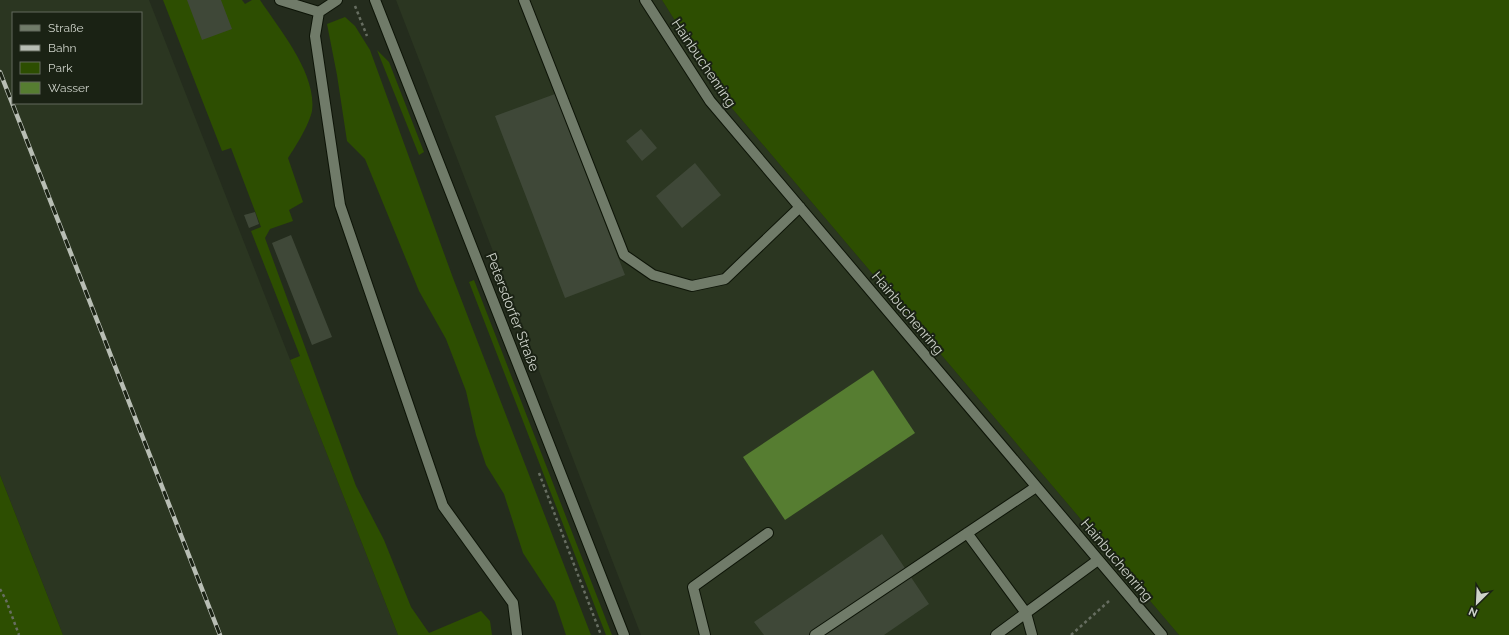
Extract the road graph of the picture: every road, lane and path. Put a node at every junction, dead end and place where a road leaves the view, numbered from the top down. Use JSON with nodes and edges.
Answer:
{"nodes":[{"id":1,"x":280,"y":0,"type":"edge"},
{"id":2,"x":337,"y":0,"type":"edge"},
{"id":3,"x":375,"y":0,"type":"edge"},
{"id":4,"x":524,"y":0,"type":"edge"},
{"id":5,"x":645,"y":0,"type":"edge"},
{"id":6,"x":319,"y":12,"type":"junction"},
{"id":7,"x":800,"y":208,"type":"junction"},
{"id":8,"x":1036,"y":487,"type":"junction"},
{"id":9,"x":768,"y":533,"type":"dead end"},
{"id":10,"x":967,"y":533,"type":"junction"},
{"id":11,"x":1098,"y":560,"type":"junction"},
{"id":12,"x":0,"y":589,"type":"edge"},
{"id":13,"x":1026,"y":613,"type":"junction"},
{"id":14,"x":1095,"y":613,"type":"dead end"},
{"id":15,"x":19,"y":635,"type":"edge"},
{"id":16,"x":517,"y":635,"type":"edge"},
{"id":17,"x":624,"y":635,"type":"edge"},
{"id":18,"x":705,"y":635,"type":"edge"},
{"id":19,"x":815,"y":635,"type":"edge"},
{"id":20,"x":996,"y":635,"type":"edge"},
{"id":21,"x":1032,"y":635,"type":"edge"},
{"id":22,"x":1071,"y":635,"type":"edge"},
{"id":23,"x":1162,"y":635,"type":"edge"}],
"edges":[{"from":1,"to":6,"type":"street"},
{"from":2,"to":6,"type":"street"},
{"from":3,"to":17,"type":"street","name":"Petersdorfer Straße"},
{"from":4,"to":7,"type":"street"},
{"from":5,"to":7,"type":"street","name":"Hainbuchenring"},
{"from":6,"to":16,"type":"street"},
{"from":7,"to":8,"type":"street","name":"Hainbuchenring"},
{"from":8,"to":10,"type":"street"},
{"from":8,"to":11,"type":"street","name":"Hainbuchenring"},
{"from":9,"to":18,"type":"street"},
{"from":10,"to":13,"type":"street"},
{"from":10,"to":19,"type":"street"},
{"from":11,"to":13,"type":"street"},
{"from":11,"to":23,"type":"street","name":"Hainbuchenring"},
{"from":12,"to":15,"type":"path"},
{"from":13,"to":20,"type":"street"},
{"from":13,"to":21,"type":"street"},
{"from":14,"to":22,"type":"path"}]}
